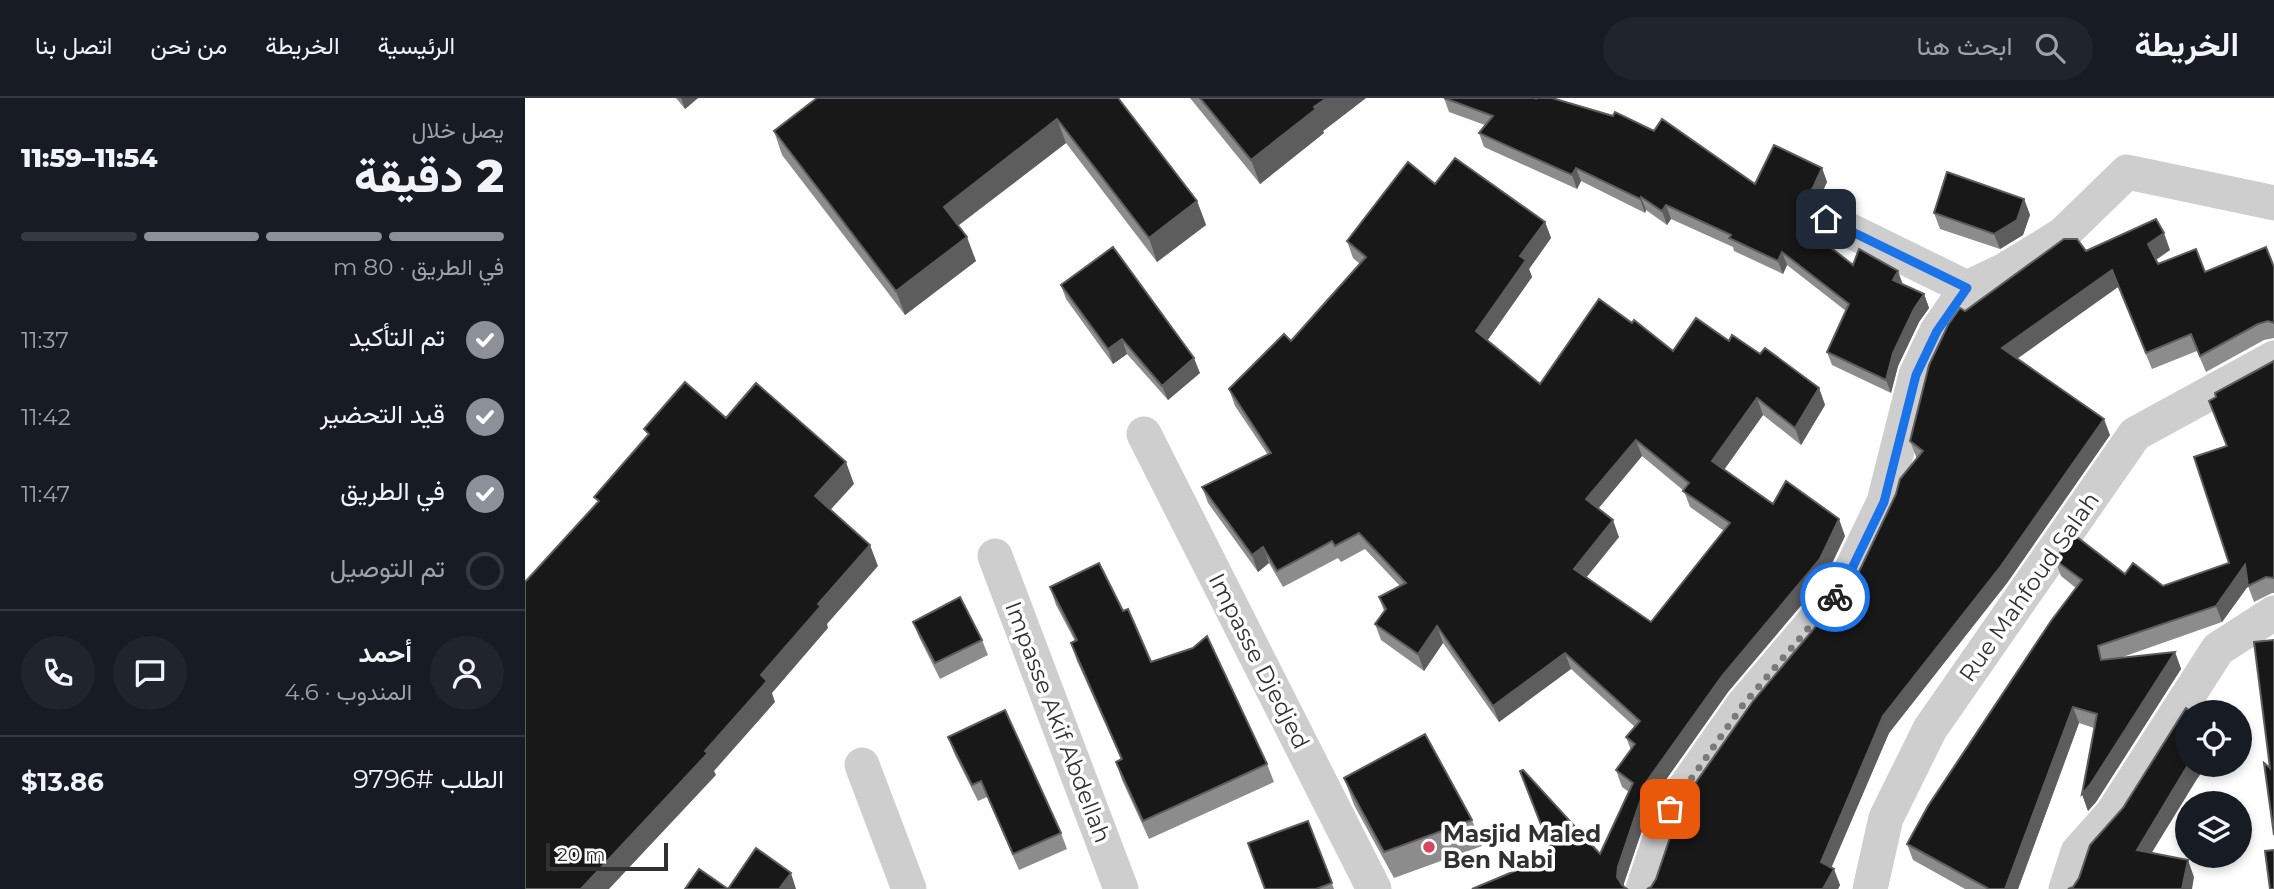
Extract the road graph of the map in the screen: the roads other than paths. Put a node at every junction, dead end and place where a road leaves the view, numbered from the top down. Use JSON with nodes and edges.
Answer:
{"nodes":[{"id":1,"x":2274,"y":203,"type":"edge"},
{"id":2,"x":1826,"y":219,"type":"dead end"},
{"id":3,"x":1967,"y":288,"type":"junction"},
{"id":4,"x":2274,"y":358,"type":"edge"},
{"id":5,"x":1144,"y":434,"type":"dead end"},
{"id":6,"x":995,"y":556,"type":"dead end"},
{"id":7,"x":2274,"y":613,"type":"edge"},
{"id":8,"x":862,"y":765,"type":"dead end"},
{"id":9,"x":909,"y":889,"type":"edge"},
{"id":10,"x":1121,"y":889,"type":"edge"},
{"id":11,"x":1374,"y":889,"type":"edge"},
{"id":12,"x":1643,"y":889,"type":"edge"},
{"id":13,"x":1870,"y":889,"type":"edge"},
{"id":14,"x":2066,"y":889,"type":"edge"}],
"edges":[{"from":1,"to":3,"type":"street"},
{"from":2,"to":3,"type":"street"},
{"from":3,"to":12,"type":"street"},
{"from":4,"to":13,"type":"street","name":"Rue Mahfoud Salah"},
{"from":5,"to":11,"type":"street","name":"Impasse Djedjed"},
{"from":6,"to":10,"type":"street","name":"Impasse Akif Abdellah"},
{"from":7,"to":14,"type":"street"},
{"from":8,"to":9,"type":"street"}]}
